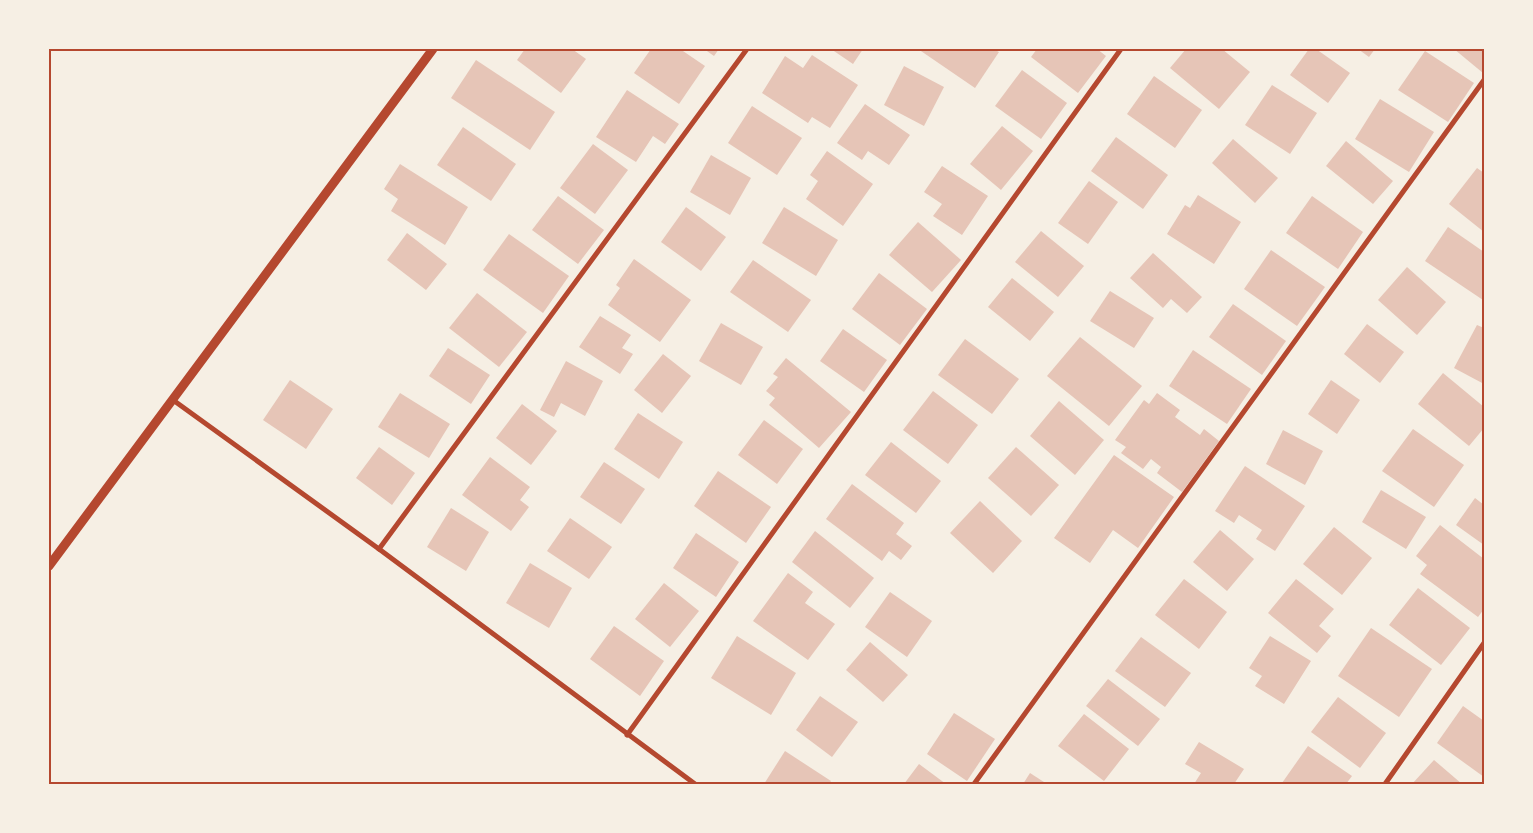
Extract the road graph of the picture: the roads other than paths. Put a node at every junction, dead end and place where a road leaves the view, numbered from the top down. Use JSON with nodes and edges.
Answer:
{"nodes":[{"id":1,"x":433,"y":49,"type":"edge"},
{"id":2,"x":746,"y":49,"type":"edge"},
{"id":3,"x":1121,"y":49,"type":"edge"},
{"id":4,"x":1484,"y":80,"type":"edge"},
{"id":5,"x":173,"y":400,"type":"junction"},
{"id":6,"x":378,"y":548,"type":"junction"},
{"id":7,"x":49,"y":566,"type":"edge"},
{"id":8,"x":1484,"y":643,"type":"edge"},
{"id":9,"x":627,"y":735,"type":"junction"},
{"id":10,"x":695,"y":784,"type":"edge"},
{"id":11,"x":974,"y":784,"type":"edge"},
{"id":12,"x":1385,"y":784,"type":"edge"}],
"edges":[{"from":1,"to":5,"type":"street"},
{"from":2,"to":6,"type":"street"},
{"from":3,"to":9,"type":"street"},
{"from":4,"to":11,"type":"street"},
{"from":5,"to":6,"type":"street"},
{"from":5,"to":7,"type":"street"},
{"from":6,"to":9,"type":"street"},
{"from":8,"to":12,"type":"street"},
{"from":9,"to":10,"type":"street"}]}
